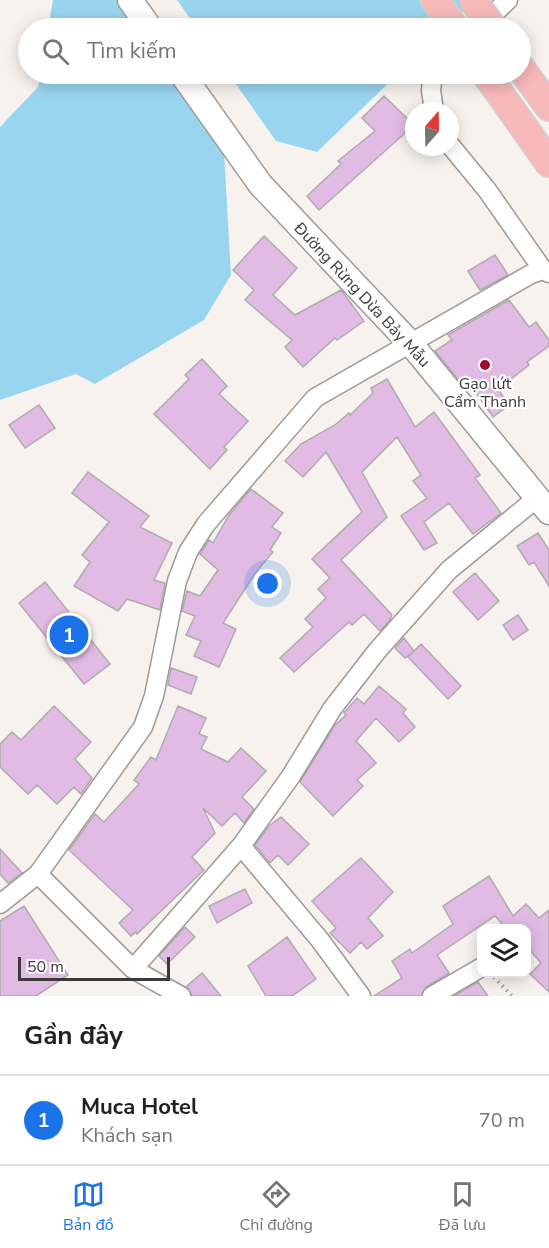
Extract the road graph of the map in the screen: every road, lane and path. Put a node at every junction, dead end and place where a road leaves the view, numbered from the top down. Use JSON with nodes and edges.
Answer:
{"nodes":[{"id":1,"x":130,"y":0,"type":"edge"},
{"id":2,"x":435,"y":0,"type":"edge"},
{"id":3,"x":473,"y":0,"type":"edge"},
{"id":4,"x":508,"y":0,"type":"edge"},
{"id":5,"x":143,"y":18,"type":"edge"},
{"id":6,"x":448,"y":18,"type":"edge"},
{"id":7,"x":486,"y":18,"type":"edge"},
{"id":8,"x":489,"y":18,"type":"edge"},
{"id":9,"x":531,"y":82,"type":"edge"},
{"id":10,"x":189,"y":84,"type":"edge"},
{"id":11,"x":432,"y":84,"type":"edge"},
{"id":12,"x":493,"y":84,"type":"edge"},
{"id":13,"x":433,"y":102,"type":"edge"},
{"id":14,"x":549,"y":107,"type":"edge"},
{"id":15,"x":459,"y":156,"type":"edge"},
{"id":16,"x":549,"y":163,"type":"edge"},
{"id":17,"x":546,"y":272,"type":"edge"},
{"id":18,"x":411,"y":344,"type":"junction"},
{"id":19,"x":543,"y":505,"type":"edge"},
{"id":20,"x":241,"y":846,"type":"junction"},
{"id":21,"x":38,"y":874,"type":"junction"},
{"id":22,"x":3,"y":896,"type":"edge"},
{"id":23,"x":132,"y":969,"type":"junction"},
{"id":24,"x":477,"y":970,"type":"edge"},
{"id":25,"x":494,"y":978,"type":"edge"},
{"id":26,"x":181,"y":996,"type":"edge"},
{"id":27,"x":361,"y":996,"type":"edge"},
{"id":28,"x":432,"y":996,"type":"edge"},
{"id":29,"x":513,"y":996,"type":"edge"}],
"edges":[{"from":1,"to":5,"type":"street"},
{"from":2,"to":6,"type":"main road"},
{"from":3,"to":7,"type":"main road","bridge":true},
{"from":4,"to":8,"type":"street"},
{"from":9,"to":14,"type":"main road"},
{"from":10,"to":18,"type":"street","name":"Đường Rừng Dừa Bảy Mẫu"},
{"from":11,"to":13,"type":"street"},
{"from":12,"to":16,"type":"main road"},
{"from":15,"to":17,"type":"street"},
{"from":17,"to":18,"type":"street"},
{"from":18,"to":19,"type":"street","name":"Đường Rừng Dừa Bảy Mẫu"},
{"from":18,"to":21,"type":"street"},
{"from":19,"to":20,"type":"street"},
{"from":20,"to":23,"type":"street"},
{"from":20,"to":27,"type":"street"},
{"from":21,"to":22,"type":"street"},
{"from":21,"to":23,"type":"street"},
{"from":23,"to":26,"type":"street"},
{"from":24,"to":28,"type":"street"},
{"from":25,"to":29,"type":"path"}]}
